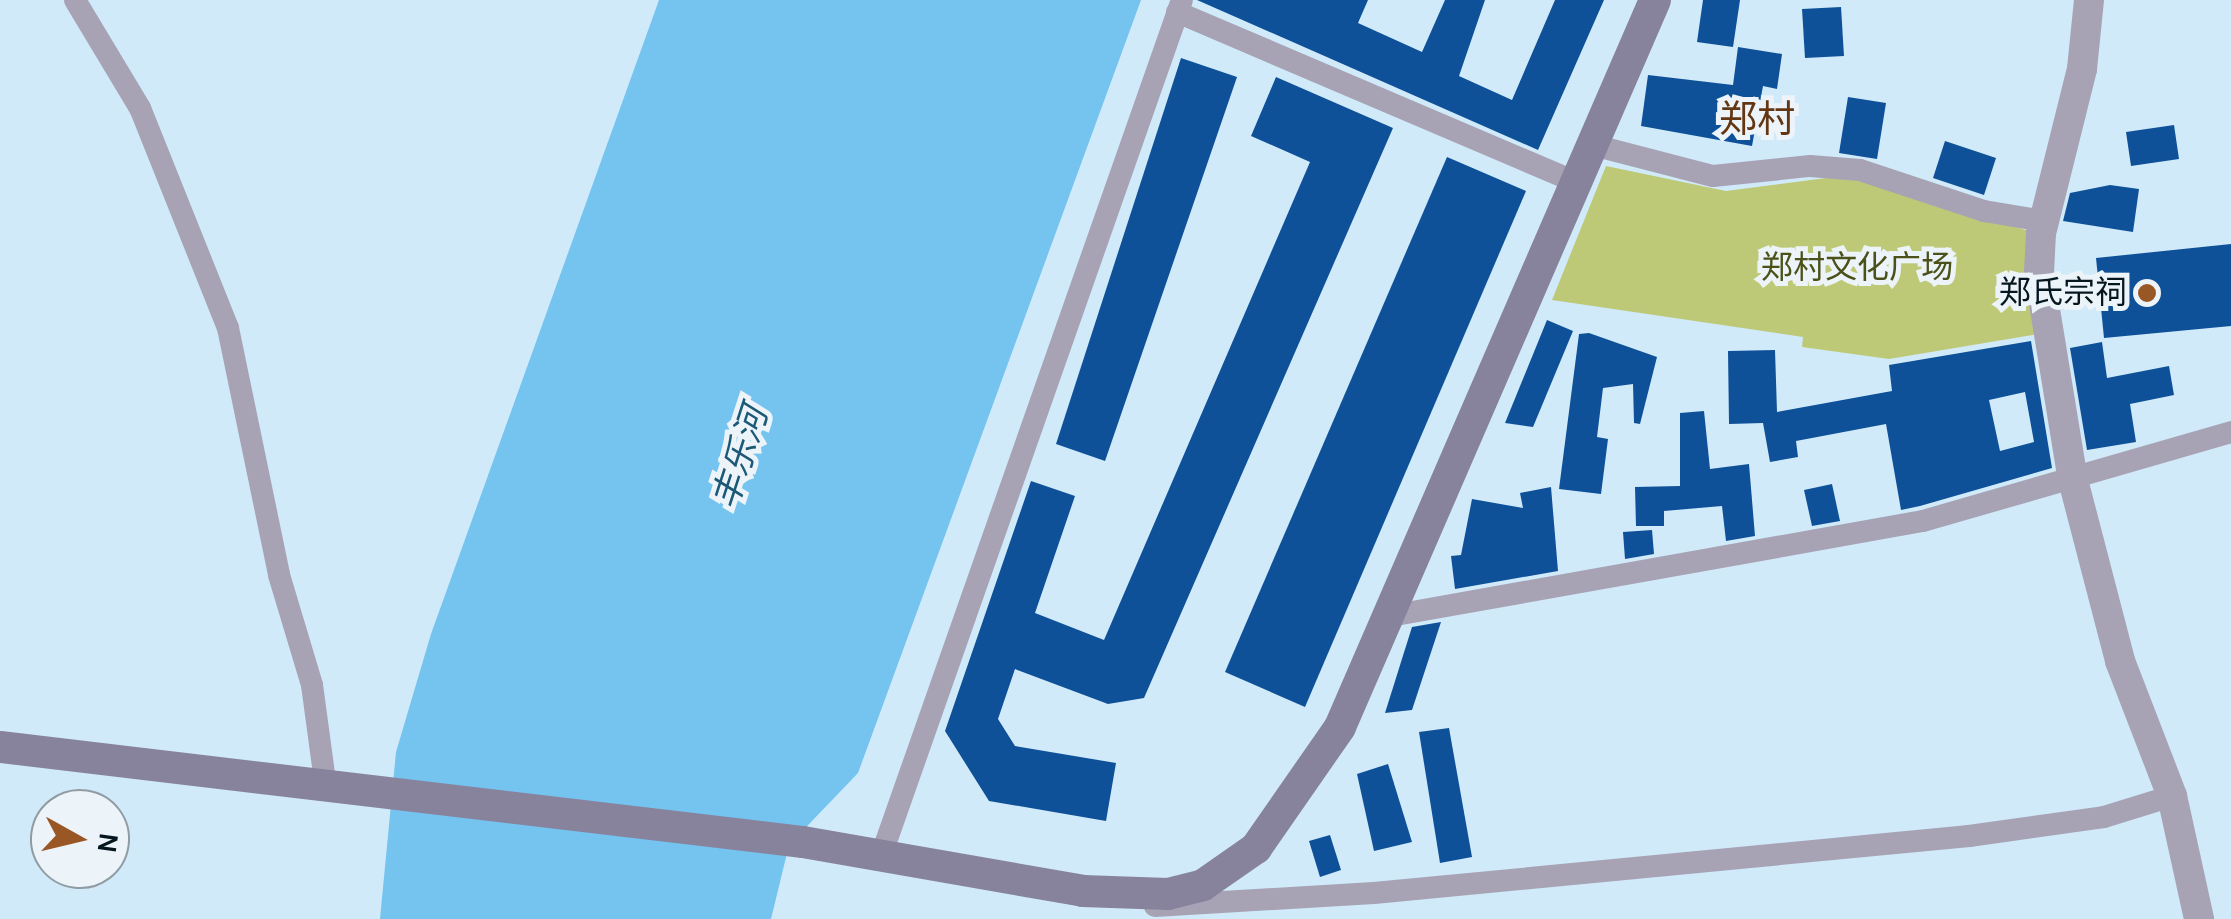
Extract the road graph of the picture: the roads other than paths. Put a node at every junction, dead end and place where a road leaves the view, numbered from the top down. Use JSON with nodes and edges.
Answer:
{"nodes":[{"id":1,"x":74,"y":0,"type":"edge"},
{"id":2,"x":1655,"y":0,"type":"edge"},
{"id":3,"x":2089,"y":0,"type":"edge"},
{"id":4,"x":1180,"y":6,"type":"edge"},
{"id":5,"x":1593,"y":145,"type":"junction"},
{"id":6,"x":1577,"y":182,"type":"junction"},
{"id":7,"x":2044,"y":221,"type":"junction"},
{"id":8,"x":2231,"y":432,"type":"edge"},
{"id":9,"x":2073,"y":480,"type":"junction"},
{"id":10,"x":1390,"y":616,"type":"junction"},
{"id":11,"x":0,"y":746,"type":"edge"},
{"id":12,"x":326,"y":789,"type":"junction"},
{"id":13,"x":2172,"y":796,"type":"junction"},
{"id":14,"x":880,"y":856,"type":"junction"},
{"id":15,"x":1128,"y":896,"type":"junction"},
{"id":16,"x":1258,"y":910,"type":"edge"},
{"id":17,"x":1160,"y":914,"type":"edge"},
{"id":18,"x":2199,"y":919,"type":"edge"}],
"edges":[{"from":1,"to":12,"type":"street"},
{"from":2,"to":5,"type":"main road"},
{"from":3,"to":7,"type":"street"},
{"from":4,"to":6,"type":"street"},
{"from":4,"to":14,"type":"street"},
{"from":5,"to":6,"type":"main road"},
{"from":5,"to":7,"type":"street"},
{"from":6,"to":10,"type":"main road"},
{"from":7,"to":9,"type":"street"},
{"from":8,"to":9,"type":"street"},
{"from":9,"to":10,"type":"street"},
{"from":9,"to":13,"type":"street"},
{"from":10,"to":15,"type":"main road"},
{"from":11,"to":12,"type":"main road"},
{"from":12,"to":14,"type":"main road"},
{"from":13,"to":16,"type":"street"},
{"from":13,"to":18,"type":"street"},
{"from":14,"to":15,"type":"main road"},
{"from":15,"to":17,"type":"street"},
{"from":16,"to":17,"type":"street"}]}
